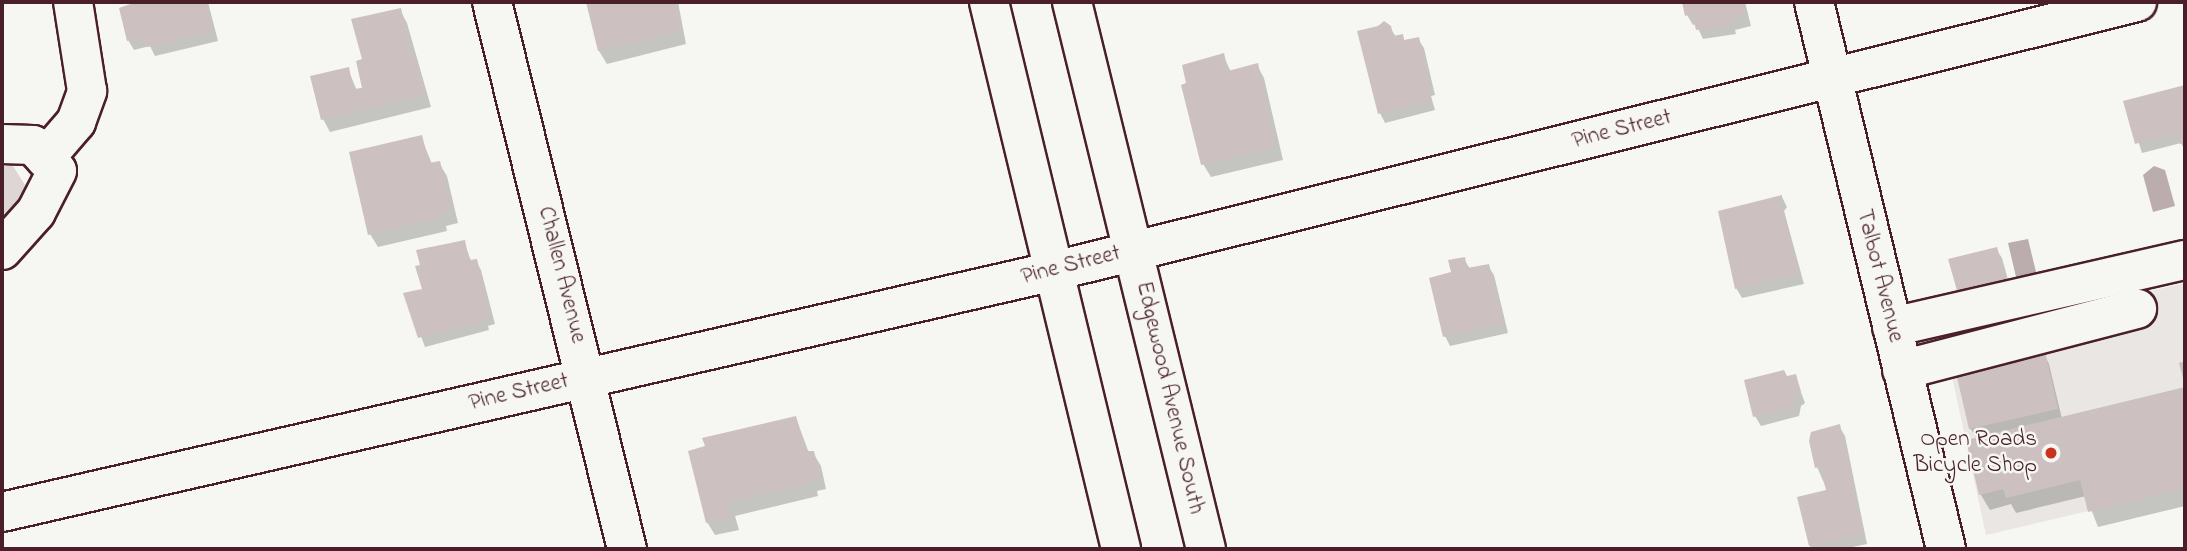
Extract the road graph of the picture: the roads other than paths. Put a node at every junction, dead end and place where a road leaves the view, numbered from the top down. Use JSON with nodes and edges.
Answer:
{"nodes":[{"id":1,"x":72,"y":2,"type":"edge"},
{"id":2,"x":492,"y":2,"type":"edge"},
{"id":3,"x":989,"y":2,"type":"edge"},
{"id":4,"x":1072,"y":2,"type":"edge"},
{"id":5,"x":1814,"y":2,"type":"edge"},
{"id":6,"x":2137,"y":2,"type":"edge"},
{"id":7,"x":1832,"y":78,"type":"junction"},
{"id":8,"x":2,"y":144,"type":"edge"},
{"id":9,"x":46,"y":158,"type":"junction"},
{"id":10,"x":2,"y":250,"type":"edge"},
{"id":11,"x":1134,"y":250,"type":"junction"},
{"id":12,"x":2185,"y":260,"type":"edge"},
{"id":13,"x":1054,"y":271,"type":"junction"},
{"id":14,"x":2137,"y":309,"type":"dead end"},
{"id":15,"x":1892,"y":327,"type":"junction"},
{"id":16,"x":1902,"y":370,"type":"junction"},
{"id":17,"x":585,"y":377,"type":"junction"},
{"id":18,"x":2,"y":512,"type":"edge"},
{"id":19,"x":627,"y":549,"type":"edge"},
{"id":20,"x":1121,"y":549,"type":"edge"},
{"id":21,"x":1206,"y":549,"type":"edge"},
{"id":22,"x":1945,"y":549,"type":"edge"}],
"edges":[{"from":1,"to":9,"type":"street"},
{"from":2,"to":17,"type":"street","name":"Challen Avenue"},
{"from":3,"to":13,"type":"street"},
{"from":4,"to":11,"type":"street","name":"Edgewood Avenue South"},
{"from":5,"to":7,"type":"street","name":"Talbot Avenue"},
{"from":6,"to":7,"type":"street","name":"Pine Street"},
{"from":7,"to":11,"type":"street","name":"Pine Street"},
{"from":7,"to":15,"type":"street","name":"Talbot Avenue"},
{"from":8,"to":9,"type":"street"},
{"from":9,"to":10,"type":"street"},
{"from":11,"to":13,"type":"street","name":"Pine Street"},
{"from":11,"to":21,"type":"street","name":"Edgewood Avenue South"},
{"from":12,"to":15,"type":"street"},
{"from":13,"to":17,"type":"street","name":"Pine Street"},
{"from":13,"to":20,"type":"street"},
{"from":14,"to":16,"type":"street"},
{"from":15,"to":16,"type":"street","name":"Talbot Avenue"},
{"from":16,"to":22,"type":"street","name":"Talbot Avenue"},
{"from":17,"to":18,"type":"street","name":"Pine Street"},
{"from":17,"to":19,"type":"street","name":"Challen Avenue"}]}
